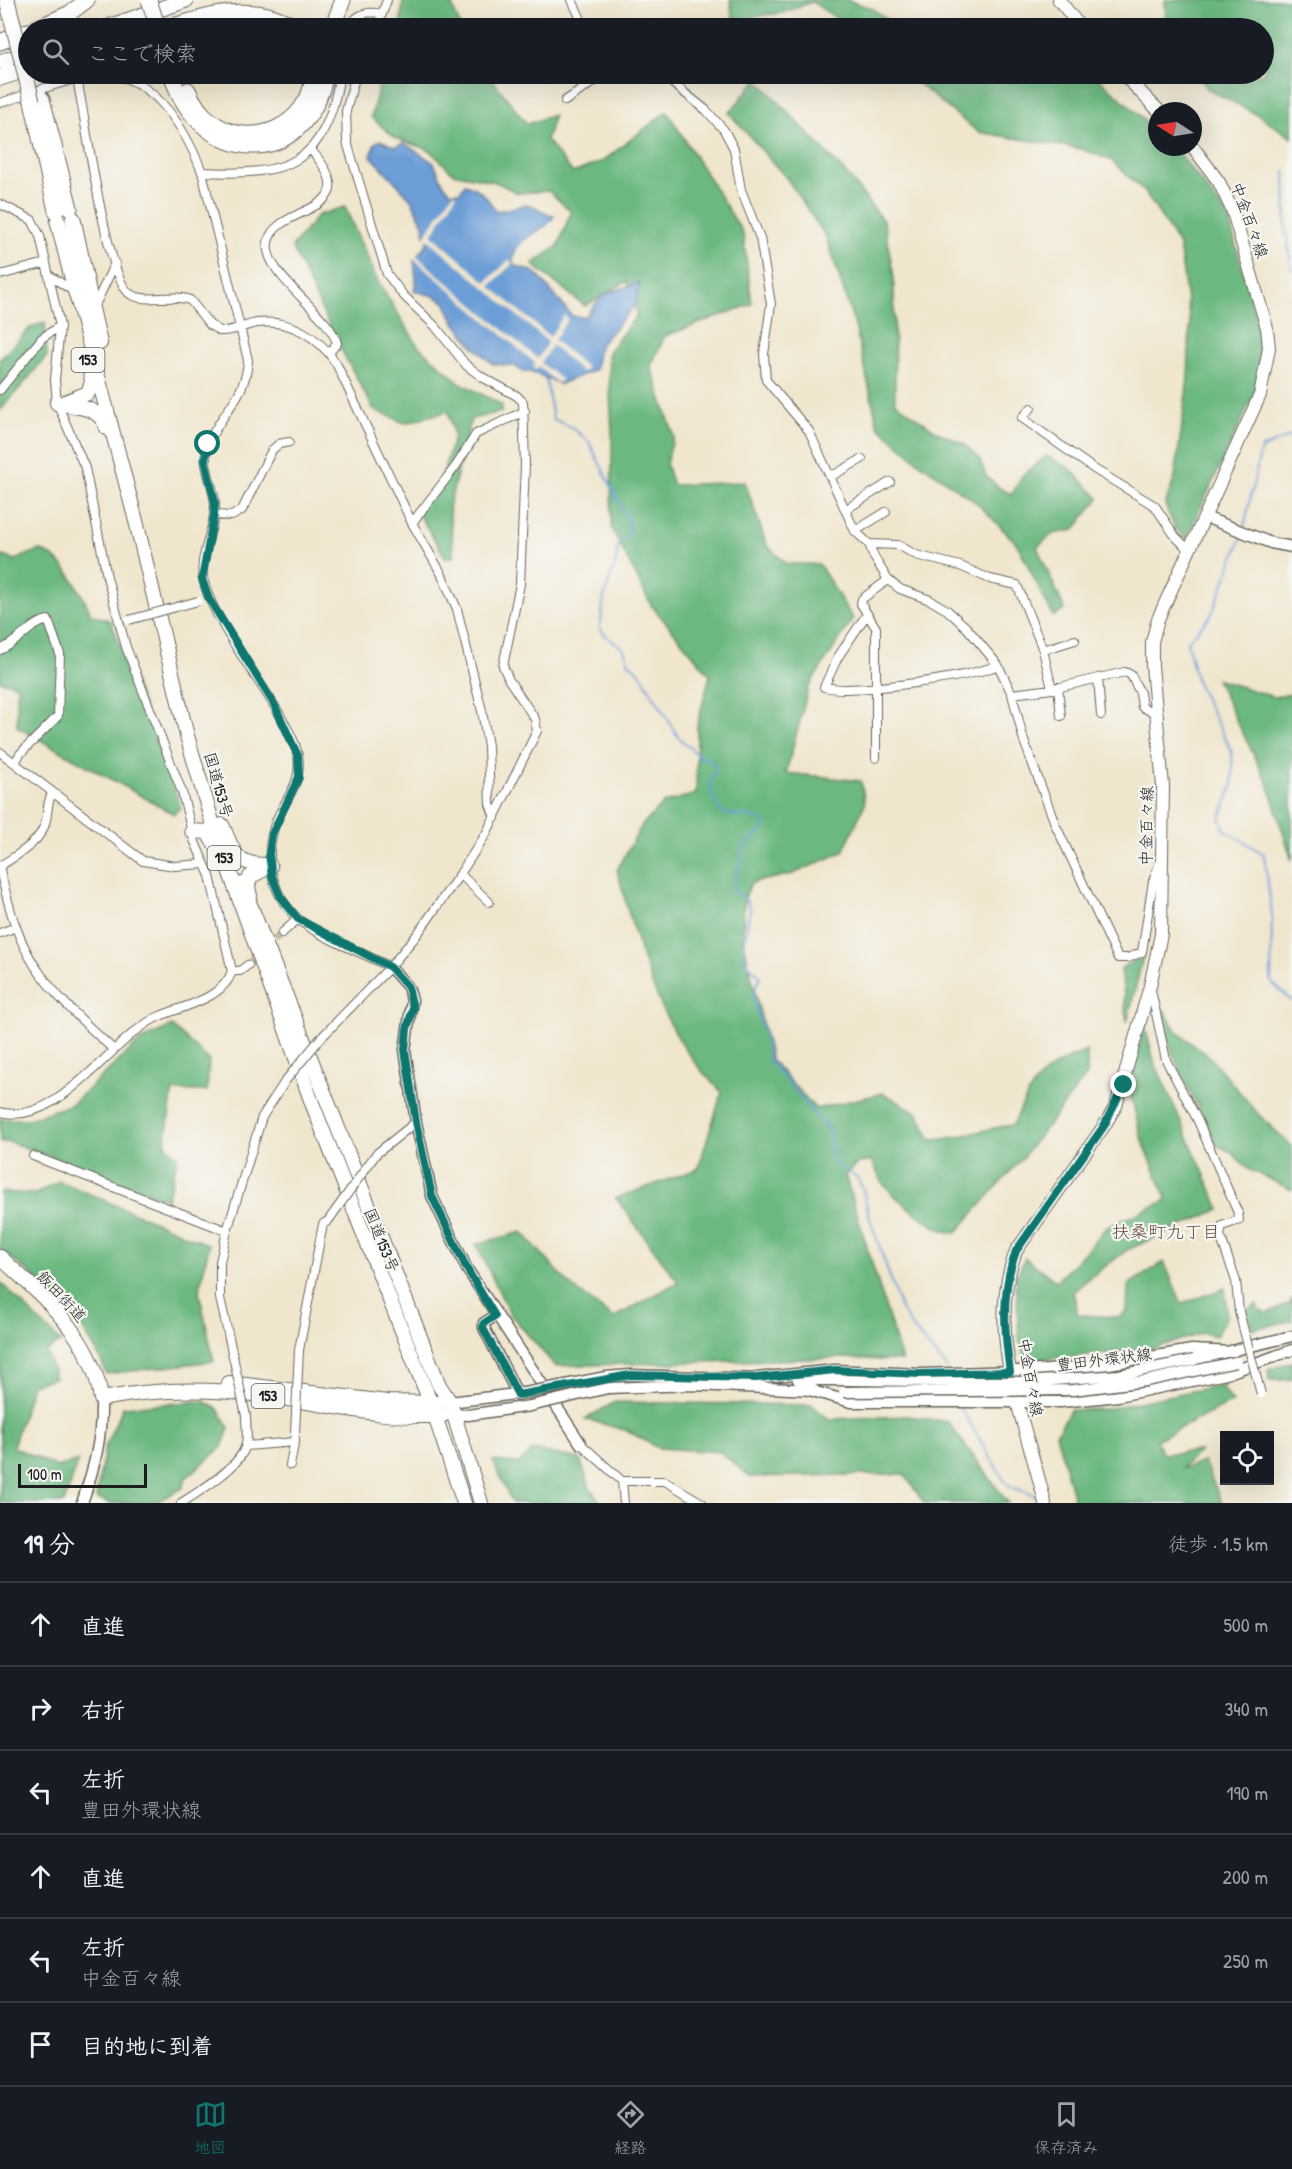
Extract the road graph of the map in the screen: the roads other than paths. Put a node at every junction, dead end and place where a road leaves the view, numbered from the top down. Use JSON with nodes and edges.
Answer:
{"nodes":[{"id":1,"x":7,"y":0,"type":"edge"},
{"id":2,"x":18,"y":0,"type":"edge"},
{"id":3,"x":87,"y":0,"type":"edge"},
{"id":4,"x":149,"y":0,"type":"edge"},
{"id":5,"x":159,"y":0,"type":"edge"},
{"id":6,"x":186,"y":0,"type":"edge"},
{"id":7,"x":229,"y":0,"type":"edge"},
{"id":8,"x":343,"y":0,"type":"edge"},
{"id":9,"x":387,"y":0,"type":"edge"},
{"id":10,"x":572,"y":0,"type":"edge"},
{"id":11,"x":1059,"y":0,"type":"edge"},
{"id":12,"x":382,"y":14,"type":"junction"},
{"id":13,"x":18,"y":18,"type":"edge"},
{"id":14,"x":20,"y":18,"type":"edge"},
{"id":15,"x":59,"y":18,"type":"edge"},
{"id":16,"x":135,"y":18,"type":"edge"},
{"id":17,"x":155,"y":18,"type":"edge"},
{"id":18,"x":164,"y":18,"type":"edge"},
{"id":19,"x":178,"y":18,"type":"edge"},
{"id":20,"x":200,"y":18,"type":"edge"},
{"id":21,"x":281,"y":18,"type":"edge"},
{"id":22,"x":337,"y":18,"type":"edge"},
{"id":23,"x":357,"y":18,"type":"edge"},
{"id":24,"x":381,"y":18,"type":"edge"},
{"id":25,"x":580,"y":18,"type":"edge"},
{"id":26,"x":1073,"y":18,"type":"edge"},
{"id":27,"x":18,"y":26,"type":"edge"},
{"id":28,"x":0,"y":42,"type":"edge"},
{"id":29,"x":18,"y":56,"type":"edge"},
{"id":30,"x":0,"y":62,"type":"edge"},
{"id":31,"x":34,"y":84,"type":"edge"},
{"id":32,"x":36,"y":84,"type":"edge"},
{"id":33,"x":61,"y":84,"type":"edge"},
{"id":34,"x":78,"y":84,"type":"edge"},
{"id":35,"x":137,"y":84,"type":"edge"},
{"id":36,"x":175,"y":84,"type":"edge"},
{"id":37,"x":186,"y":84,"type":"edge"},
{"id":38,"x":311,"y":84,"type":"edge"},
{"id":39,"x":322,"y":84,"type":"edge"},
{"id":40,"x":338,"y":84,"type":"edge"},
{"id":41,"x":353,"y":84,"type":"edge"},
{"id":42,"x":590,"y":84,"type":"edge"},
{"id":43,"x":674,"y":84,"type":"edge"},
{"id":44,"x":1133,"y":84,"type":"edge"},
{"id":45,"x":37,"y":100,"type":"junction"},
{"id":46,"x":564,"y":101,"type":"dead end"},
{"id":47,"x":1150,"y":102,"type":"edge"},
{"id":48,"x":0,"y":103,"type":"edge"},
{"id":49,"x":311,"y":150,"type":"junction"},
{"id":50,"x":1200,"y":156,"type":"edge"},
{"id":51,"x":202,"y":172,"type":"junction"},
{"id":52,"x":0,"y":204,"type":"edge"},
{"id":53,"x":64,"y":215,"type":"junction"},
{"id":54,"x":115,"y":262,"type":"junction"},
{"id":55,"x":46,"y":263,"type":"junction"},
{"id":56,"x":0,"y":275,"type":"edge"},
{"id":57,"x":49,"y":275,"type":"junction"},
{"id":58,"x":76,"y":293,"type":"junction"},
{"id":59,"x":90,"y":304,"type":"junction"},
{"id":60,"x":60,"y":326,"type":"junction"},
{"id":61,"x":242,"y":326,"type":"junction"},
{"id":62,"x":329,"y":353,"type":"junction"},
{"id":63,"x":0,"y":390,"type":"edge"},
{"id":64,"x":57,"y":403,"type":"junction"},
{"id":65,"x":1031,"y":408,"type":"dead end"},
{"id":66,"x":525,"y":411,"type":"junction"},
{"id":67,"x":289,"y":442,"type":"dead end"},
{"id":68,"x":862,"y":459,"type":"dead end"},
{"id":69,"x":830,"y":477,"type":"junction"},
{"id":70,"x":890,"y":482,"type":"dead end"},
{"id":71,"x":845,"y":510,"type":"junction"},
{"id":72,"x":886,"y":512,"type":"dead end"},
{"id":73,"x":214,"y":515,"type":"junction"},
{"id":74,"x":1205,"y":517,"type":"junction"},
{"id":75,"x":136,"y":521,"type":"junction"},
{"id":76,"x":412,"y":524,"type":"junction"},
{"id":77,"x":855,"y":531,"type":"junction"},
{"id":78,"x":869,"y":544,"type":"junction"},
{"id":79,"x":1292,"y":547,"type":"edge"},
{"id":80,"x":1189,"y":550,"type":"junction"},
{"id":81,"x":888,"y":580,"type":"junction"},
{"id":82,"x":209,"y":599,"type":"junction"},
{"id":83,"x":867,"y":614,"type":"junction"},
{"id":84,"x":124,"y":622,"type":"junction"},
{"id":85,"x":1076,"y":640,"type":"dead end"},
{"id":86,"x":0,"y":650,"type":"edge"},
{"id":87,"x":1043,"y":650,"type":"junction"},
{"id":88,"x":998,"y":665,"type":"junction"},
{"id":89,"x":1098,"y":678,"type":"junction"},
{"id":90,"x":875,"y":687,"type":"junction"},
{"id":91,"x":1055,"y":688,"type":"junction"},
{"id":92,"x":1012,"y":694,"type":"junction"},
{"id":93,"x":1101,"y":715,"type":"dead end"},
{"id":94,"x":1159,"y":715,"type":"junction"},
{"id":95,"x":1061,"y":717,"type":"dead end"},
{"id":96,"x":0,"y":752,"type":"edge"},
{"id":97,"x":876,"y":758,"type":"dead end"},
{"id":98,"x":15,"y":763,"type":"junction"},
{"id":99,"x":52,"y":793,"type":"junction"},
{"id":100,"x":495,"y":818,"type":"junction"},
{"id":101,"x":222,"y":825,"type":"junction"},
{"id":102,"x":192,"y":831,"type":"junction"},
{"id":103,"x":1162,"y":856,"type":"junction"},
{"id":104,"x":204,"y":864,"type":"junction"},
{"id":105,"x":270,"y":866,"type":"junction"},
{"id":106,"x":0,"y":868,"type":"edge"},
{"id":107,"x":460,"y":874,"type":"junction"},
{"id":108,"x":230,"y":878,"type":"junction"},
{"id":109,"x":489,"y":902,"type":"dead end"},
{"id":110,"x":298,"y":919,"type":"junction"},
{"id":111,"x":16,"y":927,"type":"junction"},
{"id":112,"x":0,"y":933,"type":"edge"},
{"id":113,"x":282,"y":933,"type":"tunnel mouth"},
{"id":114,"x":265,"y":943,"type":"junction"},
{"id":115,"x":248,"y":965,"type":"tunnel mouth"},
{"id":116,"x":390,"y":967,"type":"junction"},
{"id":117,"x":232,"y":971,"type":"junction"},
{"id":118,"x":1150,"y":986,"type":"junction"},
{"id":119,"x":114,"y":1050,"type":"junction"},
{"id":120,"x":0,"y":1112,"type":"edge"},
{"id":121,"x":416,"y":1122,"type":"junction"},
{"id":122,"x":33,"y":1156,"type":"dead end"},
{"id":123,"x":227,"y":1231,"type":"junction"},
{"id":124,"x":0,"y":1257,"type":"edge"},
{"id":125,"x":495,"y":1316,"type":"junction"},
{"id":126,"x":1292,"y":1336,"type":"edge"},
{"id":127,"x":1292,"y":1350,"type":"edge"},
{"id":128,"x":1235,"y":1357,"type":"junction"},
{"id":129,"x":1010,"y":1372,"type":"junction"},
{"id":130,"x":756,"y":1378,"type":"junction"},
{"id":131,"x":607,"y":1382,"type":"junction"},
{"id":132,"x":844,"y":1386,"type":"junction"},
{"id":133,"x":809,"y":1390,"type":"junction"},
{"id":134,"x":100,"y":1394,"type":"junction"},
{"id":135,"x":521,"y":1394,"type":"junction"},
{"id":136,"x":1261,"y":1394,"type":"dead end"},
{"id":137,"x":1018,"y":1403,"type":"junction"},
{"id":138,"x":452,"y":1408,"type":"junction"},
{"id":139,"x":433,"y":1410,"type":"junction"},
{"id":140,"x":295,"y":1438,"type":"junction"},
{"id":141,"x":581,"y":1444,"type":"joint"},
{"id":142,"x":246,"y":1446,"type":"junction"},
{"id":143,"x":290,"y":1466,"type":"dead end"},
{"id":144,"x":622,"y":1480,"type":"junction"},
{"id":145,"x":82,"y":1503,"type":"edge"},
{"id":146,"x":181,"y":1503,"type":"edge"},
{"id":147,"x":464,"y":1503,"type":"edge"},
{"id":148,"x":481,"y":1503,"type":"edge"},
{"id":149,"x":624,"y":1503,"type":"edge"},
{"id":150,"x":702,"y":1503,"type":"edge"},
{"id":151,"x":1045,"y":1503,"type":"edge"}],
"edges":[{"from":1,"to":13,"type":"highway"},
{"from":2,"to":14,"type":"highway"},
{"from":3,"to":15,"type":"highway"},
{"from":4,"to":17,"type":"highway","bridge":true},
{"from":5,"to":18,"type":"highway"},
{"from":6,"to":16,"type":"highway"},
{"from":7,"to":19,"type":"highway"},
{"from":8,"to":22,"type":"highway"},
{"from":9,"to":12,"type":"street"},
{"from":10,"to":25,"type":"street"},
{"from":11,"to":26,"type":"main road"},
{"from":12,"to":23,"type":"street"},
{"from":12,"to":24,"type":"street"},
{"from":20,"to":21,"type":"highway"},
{"from":27,"to":28,"type":"highway"},
{"from":29,"to":30,"type":"highway"},
{"from":31,"to":45,"type":"highway","bridge":true},
{"from":32,"to":45,"type":"highway"},
{"from":33,"to":48,"type":"street"},
{"from":34,"to":54,"type":"street"},
{"from":35,"to":51,"type":"street"},
{"from":36,"to":39,"type":"highway"},
{"from":37,"to":38,"type":"highway"},
{"from":40,"to":49,"type":"street"},
{"from":41,"to":66,"type":"street"},
{"from":42,"to":46,"type":"street"},
{"from":43,"to":69,"type":"street"},
{"from":44,"to":47,"type":"main road"},
{"from":45,"to":53,"type":"highway"},
{"from":49,"to":51,"type":"street"},
{"from":49,"to":62,"type":"street"},
{"from":50,"to":74,"type":"main road","name":"中金百々線"},
{"from":51,"to":61,"type":"street"},
{"from":52,"to":55,"type":"street"},
{"from":53,"to":58,"type":"highway"},
{"from":53,"to":59,"type":"highway"},
{"from":54,"to":59,"type":"street"},
{"from":54,"to":61,"type":"street"},
{"from":55,"to":56,"type":"street"},
{"from":55,"to":57,"type":"street"},
{"from":57,"to":58,"type":"street"},
{"from":57,"to":60,"type":"street"},
{"from":58,"to":64,"type":"highway","number":"153"},
{"from":58,"to":75,"type":"highway","name":"国道153号","number":"153"},
{"from":59,"to":101,"type":"highway","name":"国道153号","number":"153"},
{"from":60,"to":63,"type":"street"},
{"from":60,"to":64,"type":"street"},
{"from":61,"to":62,"type":"street"},
{"from":61,"to":73,"type":"street"},
{"from":62,"to":76,"type":"street"},
{"from":64,"to":75,"type":"highway","number":"153"},
{"from":64,"to":84,"type":"street"},
{"from":65,"to":80,"type":"street"},
{"from":66,"to":76,"type":"street"},
{"from":66,"to":100,"type":"street"},
{"from":67,"to":73,"type":"street"},
{"from":68,"to":69,"type":"street"},
{"from":69,"to":71,"type":"street"},
{"from":70,"to":71,"type":"street"},
{"from":71,"to":77,"type":"street"},
{"from":72,"to":77,"type":"street"},
{"from":73,"to":82,"type":"street"},
{"from":74,"to":79,"type":"street"},
{"from":74,"to":80,"type":"main road","name":"中金百々線"},
{"from":75,"to":108,"type":"highway","name":"国道153号","number":"153"},
{"from":76,"to":100,"type":"street"},
{"from":77,"to":78,"type":"street"},
{"from":78,"to":81,"type":"street"},
{"from":78,"to":87,"type":"street"},
{"from":80,"to":94,"type":"main road","name":"中金百々線"},
{"from":81,"to":83,"type":"street"},
{"from":81,"to":88,"type":"street"},
{"from":82,"to":84,"type":"street","bridge":true},
{"from":82,"to":105,"type":"street"},
{"from":83,"to":90,"type":"street"},
{"from":83,"to":90,"type":"street"},
{"from":84,"to":102,"type":"street"},
{"from":85,"to":87,"type":"street"},
{"from":86,"to":98,"type":"street"},
{"from":87,"to":91,"type":"street"},
{"from":88,"to":90,"type":"street"},
{"from":88,"to":92,"type":"street"},
{"from":89,"to":91,"type":"street"},
{"from":89,"to":93,"type":"street"},
{"from":89,"to":94,"type":"street"},
{"from":90,"to":97,"type":"street"},
{"from":91,"to":92,"type":"street"},
{"from":91,"to":95,"type":"street"},
{"from":92,"to":103,"type":"street"},
{"from":94,"to":103,"type":"main road","name":"中金百々線"},
{"from":96,"to":98,"type":"street"},
{"from":98,"to":99,"type":"street"},
{"from":99,"to":104,"type":"street"},
{"from":99,"to":106,"type":"street"},
{"from":100,"to":107,"type":"street"},
{"from":101,"to":105,"type":"highway"},
{"from":101,"to":114,"type":"highway","name":"国道153号","number":"153"},
{"from":102,"to":104,"type":"street"},
{"from":102,"to":108,"type":"highway","number":"153"},
{"from":103,"to":118,"type":"main road","name":"中金百々線"},
{"from":104,"to":117,"type":"street"},
{"from":105,"to":110,"type":"street"},
{"from":105,"to":114,"type":"highway"},
{"from":106,"to":111,"type":"street"},
{"from":107,"to":109,"type":"street"},
{"from":107,"to":116,"type":"street"},
{"from":108,"to":139,"type":"highway","name":"国道153号","number":"153"},
{"from":110,"to":113,"type":"street"},
{"from":110,"to":116,"type":"street"},
{"from":111,"to":112,"type":"street"},
{"from":111,"to":119,"type":"street"},
{"from":114,"to":138,"type":"highway","name":"国道153号","number":"153"},
{"from":115,"to":117,"type":"street"},
{"from":116,"to":121,"type":"street"},
{"from":116,"to":123,"type":"street","bridge":true},
{"from":117,"to":119,"type":"street"},
{"from":118,"to":129,"type":"main road","name":"中金百々線"},
{"from":118,"to":136,"type":"street","bridge":true},
{"from":119,"to":120,"type":"street"},
{"from":121,"to":125,"type":"street"},
{"from":121,"to":140,"type":"street","bridge":true},
{"from":122,"to":123,"type":"street"},
{"from":123,"to":142,"type":"street","bridge":true},
{"from":124,"to":134,"type":"highway","name":"飯田街道"},
{"from":125,"to":135,"type":"street"},
{"from":125,"to":141,"type":"street"},
{"from":126,"to":128,"type":"street","name":"豊田外環状線"},
{"from":127,"to":128,"type":"street","name":"豊田外環状線"},
{"from":127,"to":137,"type":"street"},
{"from":128,"to":129,"type":"street"},
{"from":128,"to":132,"type":"street","name":"豊田外環状線","bridge":true},
{"from":128,"to":132,"type":"street","name":"豊田外環状線","bridge":true},
{"from":129,"to":130,"type":"street"},
{"from":129,"to":137,"type":"main road","name":"中金百々線"},
{"from":130,"to":131,"type":"street","name":"豊田外環状線"},
{"from":130,"to":132,"type":"street","name":"豊田外環状線"},
{"from":131,"to":133,"type":"street","name":"豊田外環状線"},
{"from":131,"to":135,"type":"street","name":"豊田外環状線","bridge":true},
{"from":131,"to":138,"type":"street","name":"豊田外環状線","bridge":true},
{"from":132,"to":133,"type":"street","name":"豊田外環状線"},
{"from":133,"to":137,"type":"street"},
{"from":134,"to":139,"type":"highway","number":"153"},
{"from":134,"to":145,"type":"street","name":"飯田街道"},
{"from":135,"to":138,"type":"street","name":"豊田外環状線"},
{"from":137,"to":151,"type":"main road","name":"中金百々線"},
{"from":138,"to":139,"type":"highway","number":"153"},
{"from":138,"to":148,"type":"highway","name":"国道153号","number":"153"},
{"from":139,"to":147,"type":"highway","name":"国道153号","number":"153"},
{"from":140,"to":142,"type":"street"},
{"from":140,"to":143,"type":"street"},
{"from":141,"to":144,"type":"street"},
{"from":142,"to":146,"type":"street"},
{"from":144,"to":149,"type":"street"},
{"from":144,"to":150,"type":"street"}]}
